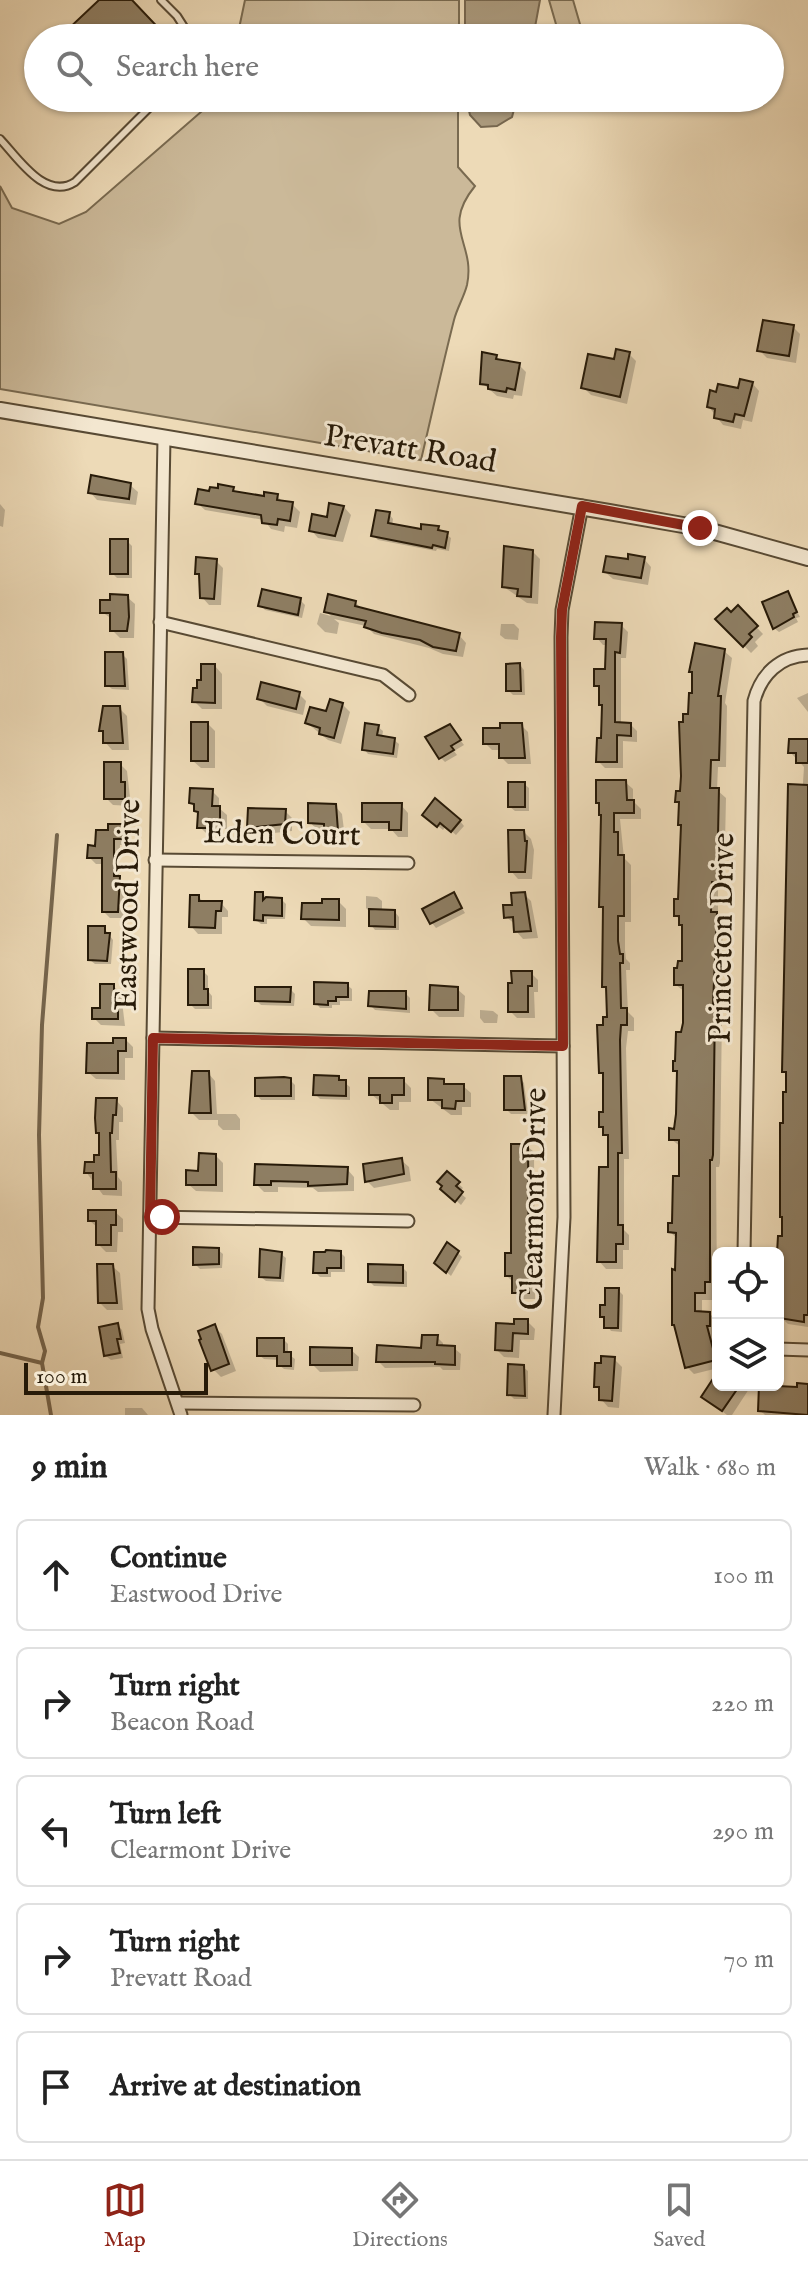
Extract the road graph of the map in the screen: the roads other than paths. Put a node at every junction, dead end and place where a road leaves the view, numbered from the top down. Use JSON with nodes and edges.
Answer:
{"nodes":[{"id":1,"x":161,"y":0,"type":"edge"},
{"id":2,"x":182,"y":24,"type":"edge"},
{"id":3,"x":145,"y":112,"type":"edge"},
{"id":4,"x":0,"y":139,"type":"edge"},
{"id":5,"x":0,"y":410,"type":"edge"},
{"id":6,"x":164,"y":438,"type":"junction"},
{"id":7,"x":582,"y":506,"type":"junction"},
{"id":8,"x":808,"y":558,"type":"edge"},
{"id":9,"x":160,"y":622,"type":"junction"},
{"id":10,"x":808,"y":655,"type":"edge"},
{"id":11,"x":409,"y":695,"type":"dead end"},
{"id":12,"x":155,"y":860,"type":"junction"},
{"id":13,"x":408,"y":863,"type":"dead end"},
{"id":14,"x":153,"y":1038,"type":"junction"},
{"id":15,"x":563,"y":1046,"type":"junction"},
{"id":16,"x":150,"y":1217,"type":"junction"},
{"id":17,"x":408,"y":1221,"type":"dead end"},
{"id":18,"x":744,"y":1247,"type":"edge"},
{"id":19,"x":784,"y":1349,"type":"edge"},
{"id":20,"x":808,"y":1350,"type":"edge"},
{"id":21,"x":414,"y":1405,"type":"dead end"},
{"id":22,"x":179,"y":1409,"type":"edge"},
{"id":23,"x":554,"y":1415,"type":"edge"}],
"edges":[{"from":1,"to":2,"type":"lane"},
{"from":3,"to":4,"type":"lane"},
{"from":5,"to":6,"type":"street","name":"Prevatt Road"},
{"from":6,"to":7,"type":"street","name":"Prevatt Road"},
{"from":6,"to":9,"type":"street","name":"Eastwood Drive"},
{"from":7,"to":8,"type":"street","name":"Prevatt Road"},
{"from":7,"to":15,"type":"street","name":"Clearmont Drive"},
{"from":9,"to":11,"type":"street"},
{"from":9,"to":12,"type":"street","name":"Eastwood Drive"},
{"from":10,"to":18,"type":"street","name":"Princeton Drive"},
{"from":12,"to":13,"type":"street","name":"Eden Court"},
{"from":12,"to":14,"type":"street","name":"Eastwood Drive"},
{"from":14,"to":15,"type":"street"},
{"from":14,"to":16,"type":"street","name":"Eastwood Drive"},
{"from":15,"to":23,"type":"street","name":"Clearmont Drive"},
{"from":16,"to":17,"type":"street"},
{"from":16,"to":22,"type":"street","name":"Eastwood Drive"},
{"from":19,"to":20,"type":"street"},
{"from":21,"to":22,"type":"street"}]}
